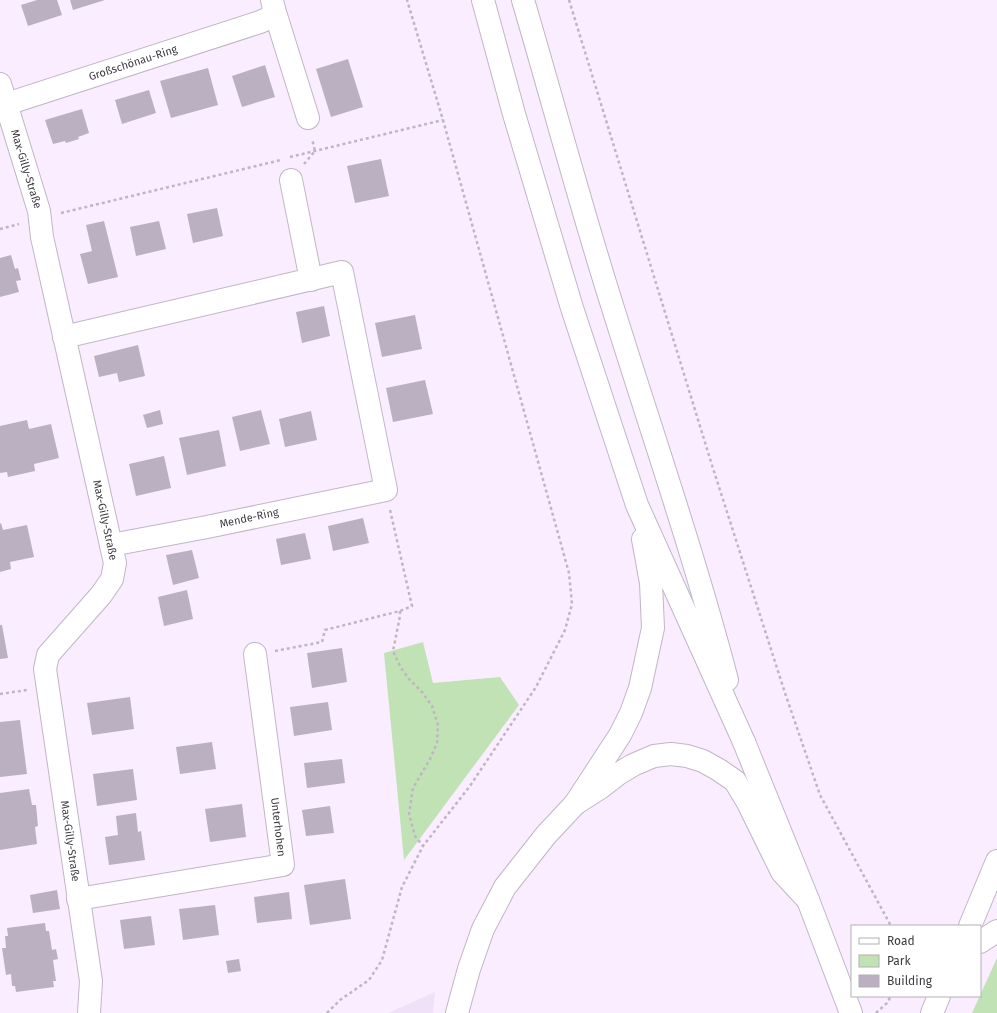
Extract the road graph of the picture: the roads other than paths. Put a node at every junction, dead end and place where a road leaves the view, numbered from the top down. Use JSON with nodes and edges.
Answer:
{"nodes":[{"id":1,"x":483,"y":0,"type":"edge"},
{"id":2,"x":523,"y":0,"type":"edge"},
{"id":3,"x":269,"y":10,"type":"edge"},
{"id":4,"x":2,"y":98,"type":"edge"},
{"id":5,"x":308,"y":118,"type":"dead end"},
{"id":6,"x":291,"y":180,"type":"dead end"},
{"id":7,"x":312,"y":280,"type":"junction"},
{"id":8,"x":64,"y":337,"type":"junction"},
{"id":9,"x":637,"y":505,"type":"junction"},
{"id":10,"x":111,"y":545,"type":"junction"},
{"id":11,"x":256,"y":654,"type":"road end"},
{"id":12,"x":744,"y":742,"type":"junction"},
{"id":13,"x":575,"y":804,"type":"junction"},
{"id":14,"x":997,"y":861,"type":"edge"},
{"id":15,"x":78,"y":899,"type":"junction"},
{"id":16,"x":808,"y":900,"type":"junction"},
{"id":17,"x":970,"y":925,"type":"edge"},
{"id":18,"x":997,"y":931,"type":"edge"},
{"id":19,"x":981,"y":941,"type":"edge"},
{"id":20,"x":939,"y":997,"type":"edge"},
{"id":21,"x":90,"y":1013,"type":"edge"},
{"id":22,"x":457,"y":1013,"type":"edge"},
{"id":23,"x":851,"y":1013,"type":"edge"},
{"id":24,"x":932,"y":1013,"type":"edge"}],
"edges":[{"from":1,"to":9,"type":"main road"},
{"from":2,"to":12,"type":"main road"},
{"from":3,"to":4,"type":"main road","name":"Großschönau-Ring"},
{"from":3,"to":5,"type":"main road"},
{"from":4,"to":8,"type":"main road","name":"Max-Gilly-Straße"},
{"from":6,"to":7,"type":"main road"},
{"from":7,"to":8,"type":"main road"},
{"from":7,"to":10,"type":"main road","name":"Mende-Ring"},
{"from":8,"to":10,"type":"main road","name":"Max-Gilly-Straße"},
{"from":9,"to":12,"type":"main road"},
{"from":9,"to":13,"type":"main road"},
{"from":10,"to":15,"type":"main road","name":"Max-Gilly-Straße"},
{"from":11,"to":15,"type":"main road","name":"Unterhohen"},
{"from":12,"to":16,"type":"main road"},
{"from":13,"to":16,"type":"main road"},
{"from":13,"to":22,"type":"main road"},
{"from":14,"to":17,"type":"main road"},
{"from":15,"to":21,"type":"main road","name":"Max-Gilly-Straße"},
{"from":16,"to":23,"type":"main road"},
{"from":18,"to":19,"type":"main road"},
{"from":20,"to":24,"type":"main road"}]}
